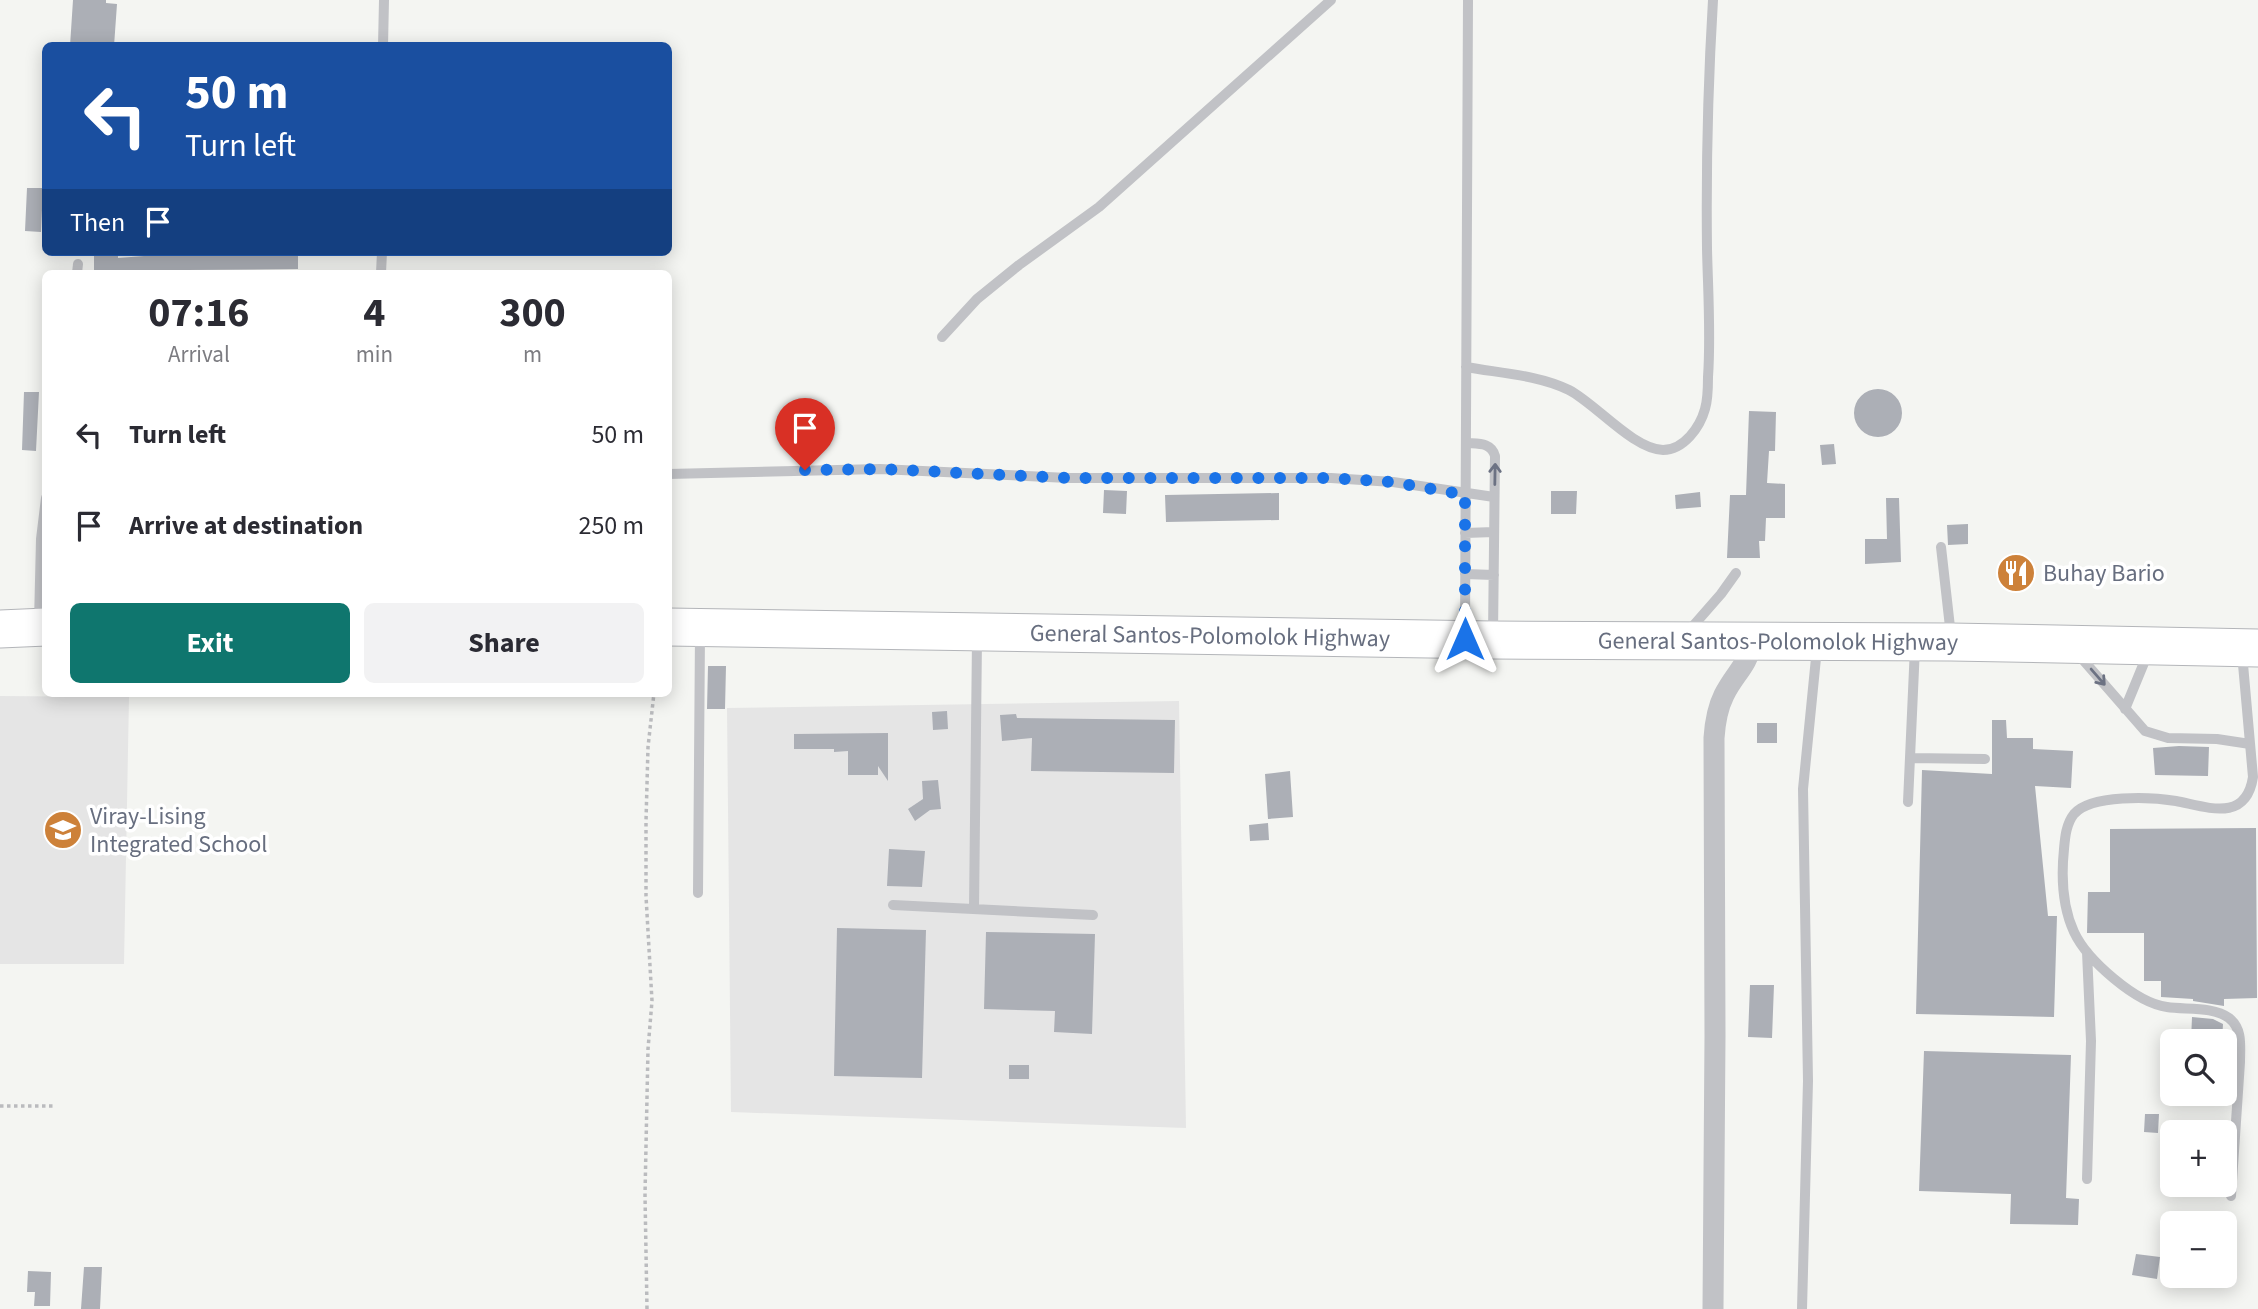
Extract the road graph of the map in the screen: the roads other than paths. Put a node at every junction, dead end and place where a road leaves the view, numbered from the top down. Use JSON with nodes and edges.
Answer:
{"nodes":[{"id":1,"x":384,"y":0,"type":"edge"},
{"id":2,"x":1331,"y":0,"type":"edge"},
{"id":3,"x":1468,"y":0,"type":"edge"},
{"id":4,"x":1713,"y":0,"type":"edge"},
{"id":5,"x":383,"y":42,"type":"edge"},
{"id":6,"x":942,"y":337,"type":"dead end"},
{"id":7,"x":1466,"y":367,"type":"junction"},
{"id":8,"x":1466,"y":443,"type":"junction"},
{"id":9,"x":672,"y":474,"type":"edge"},
{"id":10,"x":1465,"y":495,"type":"junction"},
{"id":11,"x":1494,"y":497,"type":"junction"},
{"id":12,"x":42,"y":517,"type":"edge"},
{"id":13,"x":1494,"y":532,"type":"junction"},
{"id":14,"x":1465,"y":533,"type":"junction"},
{"id":15,"x":1941,"y":547,"type":"dead end"},
{"id":16,"x":1735,"y":573,"type":"dead end"},
{"id":17,"x":1465,"y":574,"type":"junction"},
{"id":18,"x":1493,"y":575,"type":"junction"},
{"id":19,"x":0,"y":610,"type":"edge"},
{"id":20,"x":42,"y":620,"type":"edge"},
{"id":21,"x":684,"y":627,"type":"edge"},
{"id":22,"x":0,"y":629,"type":"edge"},
{"id":23,"x":977,"y":630,"type":"junction"},
{"id":24,"x":1479,"y":640,"type":"junction"},
{"id":25,"x":1679,"y":641,"type":"junction"},
{"id":26,"x":1753,"y":642,"type":"junction"},
{"id":27,"x":1951,"y":642,"type":"junction"},
{"id":28,"x":1817,"y":643,"type":"junction"},
{"id":29,"x":1916,"y":644,"type":"junction"},
{"id":30,"x":2070,"y":646,"type":"junction"},
{"id":31,"x":2150,"y":647,"type":"junction"},
{"id":32,"x":2250,"y":648,"type":"edge"},
{"id":33,"x":2252,"y":699,"type":"edge"},
{"id":34,"x":2125,"y":709,"type":"junction"},
{"id":35,"x":2250,"y":744,"type":"junction"},
{"id":36,"x":1910,"y":758,"type":"junction"},
{"id":37,"x":1985,"y":760,"type":"dead end"},
{"id":38,"x":1908,"y":802,"type":"dead end"},
{"id":39,"x":698,"y":893,"type":"dead end"},
{"id":40,"x":893,"y":905,"type":"dead end"},
{"id":41,"x":974,"y":909,"type":"junction"},
{"id":42,"x":1093,"y":915,"type":"dead end"},
{"id":43,"x":2087,"y":952,"type":"junction"},
{"id":44,"x":2236,"y":1120,"type":"edge"},
{"id":45,"x":2087,"y":1179,"type":"dead end"},
{"id":46,"x":1713,"y":1309,"type":"edge"},
{"id":47,"x":1802,"y":1309,"type":"edge"}],
"edges":[{"from":1,"to":5,"type":"lane"},
{"from":2,"to":6,"type":"lane"},
{"from":3,"to":7,"type":"lane"},
{"from":4,"to":7,"type":"lane"},
{"from":7,"to":8,"type":"lane"},
{"from":8,"to":10,"type":"lane"},
{"from":11,"to":8,"type":"lane","one_way":true},
{"from":9,"to":10,"type":"lane"},
{"from":10,"to":11,"type":"lane"},
{"from":10,"to":14,"type":"lane"},
{"from":11,"to":13,"type":"lane"},
{"from":12,"to":20,"type":"lane"},
{"from":13,"to":14,"type":"lane"},
{"from":13,"to":18,"type":"lane"},
{"from":14,"to":17,"type":"lane"},
{"from":15,"to":27,"type":"lane"},
{"from":16,"to":25,"type":"lane"},
{"from":17,"to":18,"type":"lane"},
{"from":17,"to":24,"type":"lane"},
{"from":18,"to":24,"type":"lane"},
{"from":19,"to":20,"type":"highway"},
{"from":20,"to":22,"type":"highway"},
{"from":21,"to":23,"type":"highway","name":"General Santos-Polomolok Highway"},
{"from":21,"to":39,"type":"lane"},
{"from":23,"to":24,"type":"highway","name":"General Santos-Polomolok Highway"},
{"from":23,"to":41,"type":"lane"},
{"from":24,"to":25,"type":"highway","name":"General Santos-Polomolok Highway"},
{"from":25,"to":26,"type":"highway","name":"General Santos-Polomolok Highway"},
{"from":26,"to":28,"type":"highway","name":"General Santos-Polomolok Highway"},
{"from":26,"to":46,"type":"street"},
{"from":27,"to":29,"type":"highway","name":"General Santos-Polomolok Highway"},
{"from":27,"to":30,"type":"highway","name":"General Santos-Polomolok Highway"},
{"from":28,"to":29,"type":"highway","name":"General Santos-Polomolok Highway"},
{"from":28,"to":47,"type":"lane"},
{"from":29,"to":36,"type":"lane"},
{"from":30,"to":31,"type":"highway","name":"General Santos-Polomolok Highway"},
{"from":30,"to":34,"type":"lane","one_way":true},
{"from":31,"to":32,"type":"highway","name":"General Santos-Polomolok Highway"},
{"from":31,"to":34,"type":"lane"},
{"from":32,"to":33,"type":"lane"},
{"from":33,"to":35,"type":"lane"},
{"from":34,"to":35,"type":"lane"},
{"from":35,"to":43,"type":"lane"},
{"from":36,"to":37,"type":"lane"},
{"from":36,"to":38,"type":"lane"},
{"from":40,"to":41,"type":"lane"},
{"from":41,"to":42,"type":"lane"},
{"from":43,"to":44,"type":"lane"},
{"from":43,"to":45,"type":"lane"}]}
